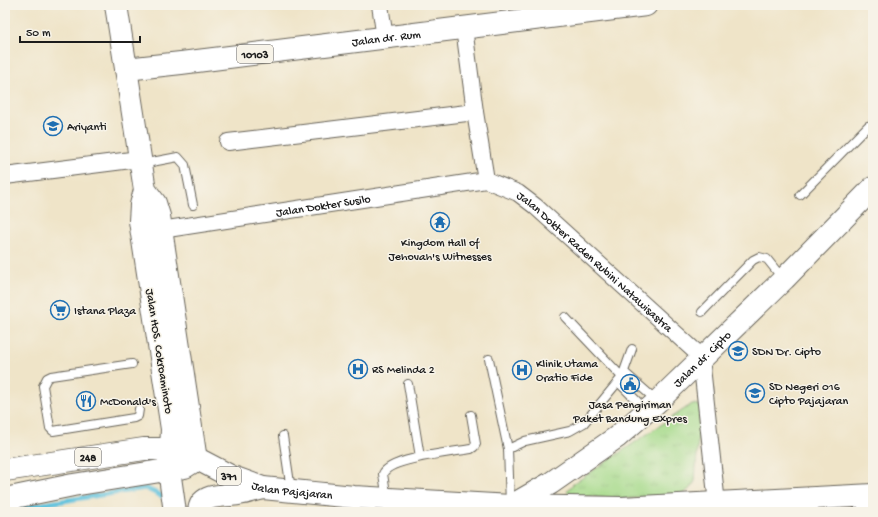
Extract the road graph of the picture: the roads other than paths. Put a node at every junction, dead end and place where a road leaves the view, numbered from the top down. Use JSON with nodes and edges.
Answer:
{"nodes":[{"id":1,"x":116,"y":5,"type":"edge"},
{"id":2,"x":380,"y":5,"type":"edge"},
{"id":3,"x":646,"y":5,"type":"edge"},
{"id":4,"x":464,"y":28,"type":"junction"},
{"id":5,"x":385,"y":38,"type":"junction"},
{"id":6,"x":126,"y":69,"type":"junction"},
{"id":7,"x":475,"y":112,"type":"junction"},
{"id":8,"x":873,"y":125,"type":"edge"},
{"id":9,"x":228,"y":142,"type":"dead end"},
{"id":10,"x":140,"y":162,"type":"junction"},
{"id":11,"x":5,"y":176,"type":"edge"},
{"id":12,"x":486,"y":180,"type":"junction"},
{"id":13,"x":873,"y":188,"type":"edge"},
{"id":14,"x":145,"y":190,"type":"junction"},
{"id":15,"x":800,"y":195,"type":"dead end"},
{"id":16,"x":193,"y":205,"type":"dead end"},
{"id":17,"x":161,"y":230,"type":"junction"},
{"id":18,"x":784,"y":280,"type":"junction"},
{"id":19,"x":702,"y":312,"type":"dead end"},
{"id":20,"x":565,"y":317,"type":"dead end"},
{"id":21,"x":632,"y":349,"type":"dead end"},
{"id":22,"x":701,"y":358,"type":"junction"},
{"id":23,"x":488,"y":359,"type":"dead end"},
{"id":24,"x":132,"y":364,"type":"dead end"},
{"id":25,"x":621,"y":377,"type":"junction"},
{"id":26,"x":408,"y":384,"type":"dead end"},
{"id":27,"x":652,"y":406,"type":"junction"},
{"id":28,"x":139,"y":409,"type":"dead end"},
{"id":29,"x":471,"y":415,"type":"dead end"},
{"id":30,"x":283,"y":436,"type":"dead end"},
{"id":31,"x":508,"y":449,"type":"junction"},
{"id":32,"x":420,"y":457,"type":"junction"},
{"id":33,"x":170,"y":459,"type":"junction"},
{"id":34,"x":196,"y":460,"type":"junction"},
{"id":35,"x":5,"y":470,"type":"edge"},
{"id":36,"x":263,"y":488,"type":"junction"},
{"id":37,"x":291,"y":491,"type":"junction"},
{"id":38,"x":5,"y":499,"type":"edge"},
{"id":39,"x":387,"y":499,"type":"junction"},
{"id":40,"x":868,"y":501,"type":"edge"},
{"id":41,"x":717,"y":504,"type":"junction"},
{"id":42,"x":355,"y":505,"type":"edge"},
{"id":43,"x":511,"y":506,"type":"junction"},
{"id":44,"x":796,"y":506,"type":"edge"},
{"id":45,"x":175,"y":512,"type":"edge"},
{"id":46,"x":200,"y":512,"type":"edge"}],
"edges":[{"from":1,"to":6,"type":"main road","name":"Jalan HOS. Cokroaminoto"},
{"from":2,"to":5,"type":"street"},
{"from":3,"to":4,"type":"main road","name":"Jalan dr. Rum","number":"10103"},
{"from":4,"to":5,"type":"main road","name":"Jalan dr. Rum","number":"10103"},
{"from":4,"to":7,"type":"street"},
{"from":5,"to":6,"type":"main road","name":"Jalan dr. Rum","number":"10103"},
{"from":6,"to":10,"type":"main road","name":"Jalan HOS. Cokroaminoto"},
{"from":7,"to":9,"type":"street"},
{"from":7,"to":12,"type":"street"},
{"from":8,"to":15,"type":"lane"},
{"from":10,"to":11,"type":"street"},
{"from":10,"to":14,"type":"main road","name":"Jalan HOS. Cokroaminoto"},
{"from":10,"to":16,"type":"lane"},
{"from":12,"to":17,"type":"street","name":"Jalan Dokter Susilo"},
{"from":12,"to":22,"type":"street","name":"Jalan Dokter Raden Rubini Natawisastra"},
{"from":13,"to":18,"type":"main road","name":"Jalan dr. Cipto"},
{"from":14,"to":17,"type":"main road","name":"Jalan HOS. Cokroaminoto"},
{"from":14,"to":33,"type":"main road","name":"Jalan HOS. Cokroaminoto"},
{"from":17,"to":34,"type":"main road","name":"Jalan HOS. Cokroaminoto"},
{"from":18,"to":19,"type":"lane"},
{"from":18,"to":22,"type":"main road","name":"Jalan dr. Cipto"},
{"from":20,"to":25,"type":"lane"},
{"from":21,"to":25,"type":"lane"},
{"from":22,"to":27,"type":"main road","name":"Jalan dr. Cipto"},
{"from":22,"to":41,"type":"street"},
{"from":23,"to":31,"type":"lane"},
{"from":24,"to":28,"type":"lane"},
{"from":25,"to":27,"type":"lane"},
{"from":25,"to":27,"type":"lane"},
{"from":25,"to":31,"type":"lane"},
{"from":26,"to":32,"type":"lane"},
{"from":27,"to":43,"type":"main road","name":"Jalan dr. Cipto"},
{"from":29,"to":32,"type":"lane"},
{"from":30,"to":37,"type":"lane"},
{"from":31,"to":43,"type":"lane"},
{"from":32,"to":39,"type":"lane"},
{"from":33,"to":34,"type":"main road","number":"248"},
{"from":33,"to":35,"type":"main road","number":"248"},
{"from":33,"to":38,"type":"main road","number":"248"},
{"from":33,"to":45,"type":"main road","name":"Jalan HOS. Cokroaminoto"},
{"from":34,"to":36,"type":"main road","name":"Jalan Pajajaran","number":"371"},
{"from":36,"to":37,"type":"main road","name":"Jalan Pajajaran","number":"371"},
{"from":36,"to":46,"type":"main road"},
{"from":37,"to":42,"type":"main road","name":"Jalan Pajajaran","number":"371"},
{"from":39,"to":42,"type":"main road","name":"Jalan Pajajaran","number":"371"},
{"from":39,"to":43,"type":"main road","name":"Jalan Pajajaran","number":"371"},
{"from":40,"to":44,"type":"main road","name":"Jalan Pajajaran","number":"371"},
{"from":41,"to":43,"type":"main road","name":"Jalan Pajajaran","number":"371"},
{"from":41,"to":44,"type":"main road","name":"Jalan Pajajaran","number":"371"}]}
